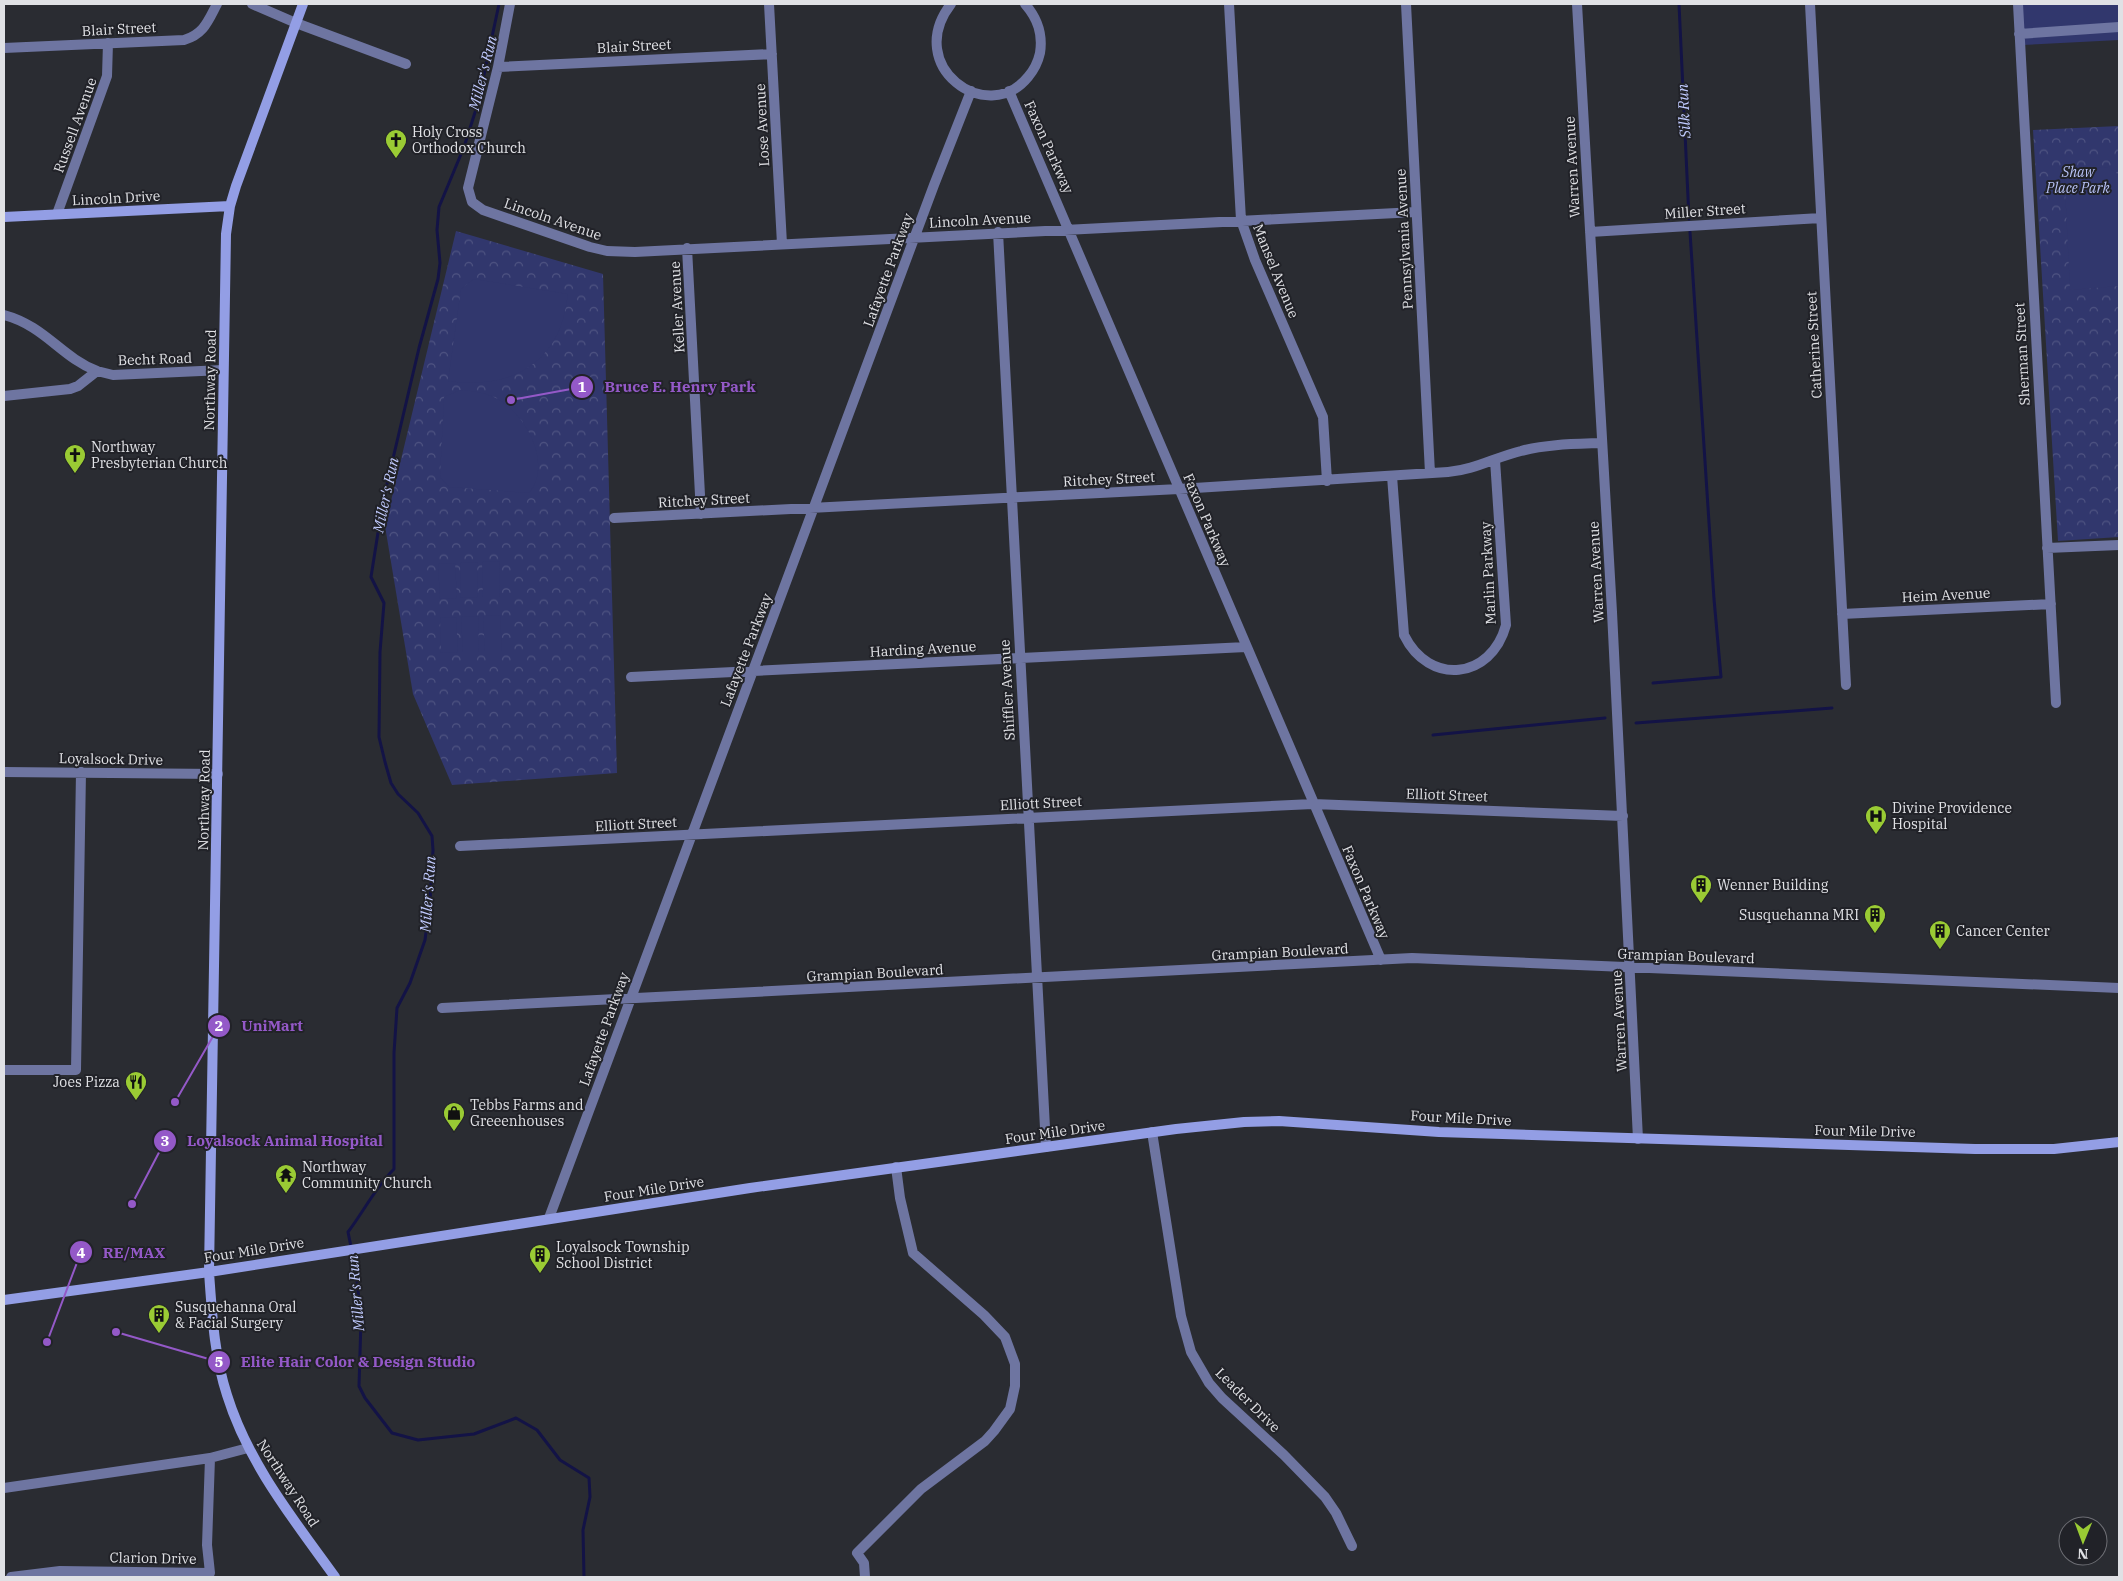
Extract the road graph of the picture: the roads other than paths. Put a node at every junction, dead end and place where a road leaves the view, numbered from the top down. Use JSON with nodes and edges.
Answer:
{"nodes":[{"id":1,"x":216,"y":4,"type":"edge"},
{"id":2,"x":252,"y":4,"type":"edge"},
{"id":3,"x":303,"y":4,"type":"edge"},
{"id":4,"x":510,"y":4,"type":"edge"},
{"id":5,"x":769,"y":4,"type":"edge"},
{"id":6,"x":951,"y":4,"type":"edge"},
{"id":7,"x":1026,"y":4,"type":"edge"},
{"id":8,"x":1229,"y":4,"type":"edge"},
{"id":9,"x":1406,"y":4,"type":"edge"},
{"id":10,"x":1577,"y":4,"type":"edge"},
{"id":11,"x":1810,"y":4,"type":"edge"},
{"id":12,"x":2018,"y":4,"type":"edge"},
{"id":13,"x":296,"y":23,"type":"junction"},
{"id":14,"x":2119,"y":27,"type":"edge"},
{"id":15,"x":2019,"y":34,"type":"junction"},
{"id":16,"x":108,"y":43,"type":"junction"},
{"id":17,"x":4,"y":48,"type":"edge"},
{"id":18,"x":772,"y":54,"type":"junction"},
{"id":19,"x":406,"y":64,"type":"dead end"},
{"id":20,"x":498,"y":67,"type":"junction"},
{"id":21,"x":971,"y":91,"type":"junction"},
{"id":22,"x":1009,"y":91,"type":"junction"},
{"id":23,"x":230,"y":206,"type":"junction"},
{"id":24,"x":1416,"y":212,"type":"junction"},
{"id":25,"x":57,"y":214,"type":"junction"},
{"id":26,"x":4,"y":217,"type":"edge"},
{"id":27,"x":1821,"y":218,"type":"junction"},
{"id":28,"x":1241,"y":220,"type":"junction"},
{"id":29,"x":1069,"y":228,"type":"junction"},
{"id":30,"x":998,"y":232,"type":"junction"},
{"id":31,"x":1590,"y":232,"type":"junction"},
{"id":32,"x":915,"y":237,"type":"junction"},
{"id":33,"x":782,"y":244,"type":"junction"},
{"id":34,"x":687,"y":248,"type":"junction"},
{"id":35,"x":4,"y":315,"type":"edge"},
{"id":36,"x":223,"y":370,"type":"junction"},
{"id":37,"x":96,"y":371,"type":"junction"},
{"id":38,"x":4,"y":396,"type":"edge"},
{"id":39,"x":1602,"y":443,"type":"junction"},
{"id":40,"x":1495,"y":460,"type":"junction"},
{"id":41,"x":1430,"y":473,"type":"junction"},
{"id":42,"x":1392,"y":476,"type":"junction"},
{"id":43,"x":1327,"y":480,"type":"junction"},
{"id":44,"x":1179,"y":489,"type":"junction"},
{"id":45,"x":1011,"y":497,"type":"junction"},
{"id":46,"x":814,"y":508,"type":"junction"},
{"id":47,"x":702,"y":514,"type":"junction"},
{"id":48,"x":614,"y":518,"type":"dead end"},
{"id":49,"x":2119,"y":544,"type":"edge"},
{"id":50,"x":2047,"y":548,"type":"junction"},
{"id":51,"x":2051,"y":604,"type":"junction"},
{"id":52,"x":1842,"y":614,"type":"junction"},
{"id":53,"x":1246,"y":647,"type":"junction"},
{"id":54,"x":1019,"y":658,"type":"junction"},
{"id":55,"x":752,"y":672,"type":"junction"},
{"id":56,"x":631,"y":677,"type":"dead end"},
{"id":57,"x":1846,"y":685,"type":"dead end"},
{"id":58,"x":2056,"y":702,"type":"dead end"},
{"id":59,"x":4,"y":772,"type":"edge"},
{"id":60,"x":81,"y":772,"type":"junction"},
{"id":61,"x":218,"y":774,"type":"junction"},
{"id":62,"x":1313,"y":804,"type":"junction"},
{"id":63,"x":1623,"y":816,"type":"junction"},
{"id":64,"x":1028,"y":818,"type":"junction"},
{"id":65,"x":691,"y":835,"type":"junction"},
{"id":66,"x":460,"y":846,"type":"dead end"},
{"id":67,"x":1381,"y":960,"type":"junction"},
{"id":68,"x":1630,"y":968,"type":"junction"},
{"id":69,"x":1037,"y":978,"type":"junction"},
{"id":70,"x":2119,"y":988,"type":"edge"},
{"id":71,"x":630,"y":999,"type":"junction"},
{"id":72,"x":442,"y":1008,"type":"dead end"},
{"id":73,"x":4,"y":1070,"type":"edge"},
{"id":74,"x":1152,"y":1132,"type":"junction"},
{"id":75,"x":1638,"y":1138,"type":"junction"},
{"id":76,"x":2119,"y":1142,"type":"edge"},
{"id":77,"x":1046,"y":1147,"type":"junction"},
{"id":78,"x":896,"y":1167,"type":"junction"},
{"id":79,"x":549,"y":1218,"type":"junction"},
{"id":80,"x":209,"y":1272,"type":"junction"},
{"id":81,"x":4,"y":1300,"type":"edge"},
{"id":82,"x":248,"y":1448,"type":"junction"},
{"id":83,"x":210,"y":1458,"type":"junction"},
{"id":84,"x":4,"y":1488,"type":"edge"},
{"id":85,"x":1352,"y":1546,"type":"dead end"},
{"id":86,"x":11,"y":1577,"type":"edge"},
{"id":87,"x":335,"y":1577,"type":"edge"},
{"id":88,"x":865,"y":1577,"type":"edge"}],
"edges":[{"from":1,"to":16,"type":"street","name":"Blair Street"},
{"from":2,"to":13,"type":"street"},
{"from":3,"to":13,"type":"street","name":"Northway Road"},
{"from":4,"to":20,"type":"street"},
{"from":5,"to":18,"type":"street","name":"Lose Avenue"},
{"from":6,"to":21,"type":"street"},
{"from":7,"to":22,"type":"street"},
{"from":8,"to":28,"type":"street","name":"Mansel Avenue"},
{"from":9,"to":24,"type":"street","name":"Pennsylvania Avenue"},
{"from":10,"to":31,"type":"street","name":"Warren Avenue"},
{"from":11,"to":27,"type":"street","name":"Catherine Street"},
{"from":12,"to":15,"type":"street","name":"Sherman Street"},
{"from":13,"to":19,"type":"street"},
{"from":13,"to":23,"type":"street","name":"Northway Road"},
{"from":14,"to":15,"type":"street"},
{"from":15,"to":50,"type":"street","name":"Sherman Street"},
{"from":16,"to":17,"type":"street","name":"Blair Street"},
{"from":16,"to":25,"type":"street","name":"Russell Avenue"},
{"from":18,"to":20,"type":"street","name":"Blair Street"},
{"from":18,"to":33,"type":"street","name":"Lose Avenue"},
{"from":20,"to":34,"type":"street","name":"Lincoln Avenue"},
{"from":21,"to":22,"type":"street"},
{"from":21,"to":32,"type":"street","name":"Lafayette Parkway"},
{"from":22,"to":29,"type":"street","name":"Faxon Parkway"},
{"from":23,"to":25,"type":"street","name":"Lincoln Drive"},
{"from":23,"to":36,"type":"street","name":"Northway Road"},
{"from":24,"to":28,"type":"street","name":"Lincoln Avenue"},
{"from":24,"to":41,"type":"street","name":"Pennsylvania Avenue"},
{"from":25,"to":26,"type":"street","name":"Lincoln Drive"},
{"from":27,"to":31,"type":"street","name":"Miller Street"},
{"from":27,"to":52,"type":"street","name":"Catherine Street"},
{"from":28,"to":29,"type":"street","name":"Lincoln Avenue"},
{"from":28,"to":43,"type":"street","name":"Mansel Avenue"},
{"from":29,"to":30,"type":"street","name":"Lincoln Avenue"},
{"from":29,"to":44,"type":"street","name":"Faxon Parkway"},
{"from":30,"to":32,"type":"street","name":"Lincoln Avenue"},
{"from":30,"to":45,"type":"street","name":"Shiffler Avenue"},
{"from":31,"to":39,"type":"street","name":"Warren Avenue"},
{"from":32,"to":33,"type":"street","name":"Lincoln Avenue"},
{"from":32,"to":46,"type":"street","name":"Lafayette Parkway"},
{"from":33,"to":34,"type":"street","name":"Lincoln Avenue"},
{"from":34,"to":47,"type":"street","name":"Keller Avenue"},
{"from":35,"to":37,"type":"street","name":"Becht Road"},
{"from":36,"to":37,"type":"street","name":"Becht Road"},
{"from":36,"to":61,"type":"street","name":"Northway Road"},
{"from":37,"to":38,"type":"street"},
{"from":39,"to":40,"type":"street","name":"Ritchey Street"},
{"from":39,"to":63,"type":"street","name":"Warren Avenue"},
{"from":40,"to":41,"type":"street","name":"Ritchey Street"},
{"from":40,"to":42,"type":"street","name":"Marlin Parkway"},
{"from":41,"to":42,"type":"street","name":"Ritchey Street"},
{"from":42,"to":43,"type":"street","name":"Ritchey Street"},
{"from":43,"to":44,"type":"street","name":"Ritchey Street"},
{"from":44,"to":45,"type":"street","name":"Ritchey Street"},
{"from":44,"to":53,"type":"street","name":"Faxon Parkway"},
{"from":45,"to":46,"type":"street","name":"Ritchey Street"},
{"from":45,"to":54,"type":"street","name":"Shiffler Avenue"},
{"from":46,"to":47,"type":"street","name":"Ritchey Street"},
{"from":46,"to":55,"type":"street","name":"Lafayette Parkway"},
{"from":47,"to":48,"type":"street","name":"Ritchey Street"},
{"from":49,"to":50,"type":"street"},
{"from":50,"to":51,"type":"street","name":"Sherman Street"},
{"from":51,"to":52,"type":"street","name":"Heim Avenue"},
{"from":51,"to":58,"type":"street","name":"Sherman Street"},
{"from":52,"to":57,"type":"street","name":"Catherine Street"},
{"from":53,"to":54,"type":"street","name":"Harding Avenue"},
{"from":53,"to":62,"type":"street","name":"Faxon Parkway"},
{"from":54,"to":55,"type":"street","name":"Harding Avenue"},
{"from":54,"to":64,"type":"street","name":"Shiffler Avenue"},
{"from":55,"to":56,"type":"street","name":"Harding Avenue"},
{"from":55,"to":65,"type":"street","name":"Lafayette Parkway"},
{"from":59,"to":60,"type":"street","name":"Loyalsock Drive"},
{"from":60,"to":61,"type":"street","name":"Loyalsock Drive"},
{"from":60,"to":73,"type":"street"},
{"from":61,"to":80,"type":"street","name":"Northway Road"},
{"from":62,"to":63,"type":"street","name":"Elliott Street"},
{"from":62,"to":64,"type":"street","name":"Elliott Street"},
{"from":62,"to":67,"type":"street","name":"Faxon Parkway"},
{"from":63,"to":68,"type":"street","name":"Warren Avenue"},
{"from":64,"to":65,"type":"street","name":"Elliott Street"},
{"from":64,"to":69,"type":"street","name":"Shiffler Avenue"},
{"from":65,"to":66,"type":"street","name":"Elliott Street"},
{"from":65,"to":71,"type":"street","name":"Lafayette Parkway"},
{"from":67,"to":68,"type":"street","name":"Grampian Boulevard"},
{"from":67,"to":69,"type":"street","name":"Grampian Boulevard"},
{"from":68,"to":70,"type":"street","name":"Grampian Boulevard"},
{"from":68,"to":75,"type":"street","name":"Warren Avenue"},
{"from":69,"to":71,"type":"street","name":"Grampian Boulevard"},
{"from":69,"to":77,"type":"street","name":"Shiffler Avenue"},
{"from":71,"to":72,"type":"street","name":"Grampian Boulevard"},
{"from":71,"to":79,"type":"street","name":"Lafayette Parkway"},
{"from":74,"to":75,"type":"street","name":"Four Mile Drive"},
{"from":74,"to":77,"type":"street","name":"Four Mile Drive"},
{"from":74,"to":85,"type":"street","name":"Leader Drive"},
{"from":75,"to":76,"type":"street","name":"Four Mile Drive"},
{"from":77,"to":78,"type":"street","name":"Four Mile Drive"},
{"from":78,"to":79,"type":"street","name":"Four Mile Drive"},
{"from":78,"to":88,"type":"street"},
{"from":79,"to":80,"type":"street","name":"Four Mile Drive"},
{"from":80,"to":81,"type":"street","name":"Four Mile Drive"},
{"from":80,"to":82,"type":"street","name":"Northway Road"},
{"from":82,"to":83,"type":"street"},
{"from":82,"to":87,"type":"street","name":"Northway Road"},
{"from":83,"to":84,"type":"street"},
{"from":83,"to":86,"type":"street","name":"Clarion Drive"}]}
